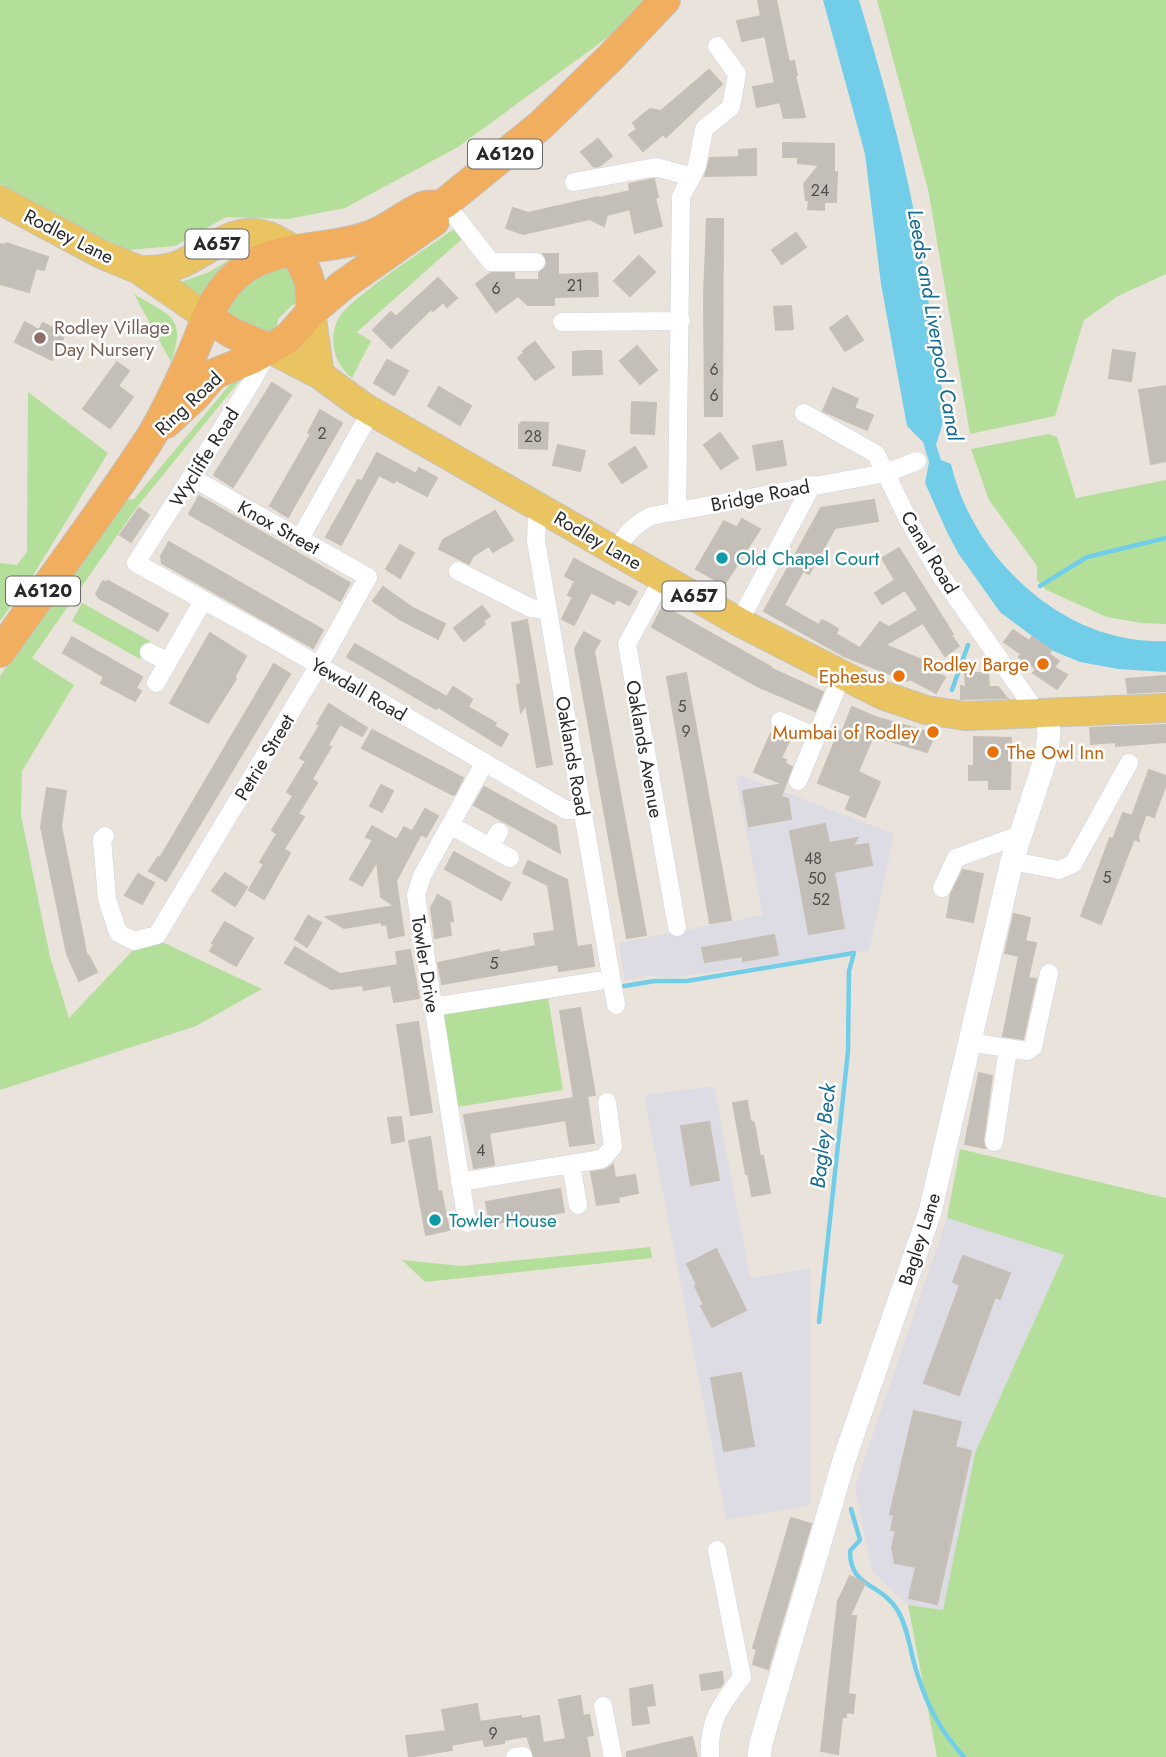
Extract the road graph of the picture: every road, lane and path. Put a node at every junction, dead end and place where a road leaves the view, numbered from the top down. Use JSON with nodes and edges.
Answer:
{"nodes":[{"id":1,"x":665,"y":0,"type":"edge"},
{"id":2,"x":717,"y":46,"type":"dead end"},
{"id":3,"x":691,"y":177,"type":"junction"},
{"id":4,"x":574,"y":182,"type":"dead end"},
{"id":5,"x":0,"y":200,"type":"edge"},
{"id":6,"x":442,"y":205,"type":"junction"},
{"id":7,"x":294,"y":250,"type":"junction"},
{"id":8,"x":536,"y":262,"type":"dead end"},
{"id":9,"x":139,"y":270,"type":"junction"},
{"id":10,"x":311,"y":312,"type":"junction"},
{"id":11,"x":207,"y":317,"type":"junction"},
{"id":12,"x":681,"y":321,"type":"junction"},
{"id":13,"x":562,"y":322,"type":"dead end"},
{"id":14,"x":270,"y":349,"type":"junction"},
{"id":15,"x":320,"y":376,"type":"junction"},
{"id":16,"x":371,"y":411,"type":"junction"},
{"id":17,"x":804,"y":413,"type":"dead end"},
{"id":18,"x":150,"y":438,"type":"junction"},
{"id":19,"x":917,"y":461,"type":"dead end"},
{"id":20,"x":886,"y":473,"type":"junction"},
{"id":21,"x":191,"y":477,"type":"junction"},
{"id":22,"x":811,"y":485,"type":"junction"},
{"id":23,"x":543,"y":509,"type":"junction"},
{"id":24,"x":677,"y":512,"type":"junction"},
{"id":25,"x":300,"y":539,"type":"junction"},
{"id":26,"x":616,"y":550,"type":"junction"},
{"id":27,"x":136,"y":562,"type":"joint"},
{"id":28,"x":458,"y":571,"type":"dead end"},
{"id":29,"x":368,"y":577,"type":"joint"},
{"id":30,"x":663,"y":578,"type":"junction"},
{"id":31,"x":203,"y":601,"type":"junction"},
{"id":32,"x":547,"y":610,"type":"junction"},
{"id":33,"x":739,"y":622,"type":"junction"},
{"id":34,"x":0,"y":652,"type":"edge"},
{"id":35,"x":149,"y":652,"type":"dead end"},
{"id":36,"x":168,"y":662,"type":"junction"},
{"id":37,"x":319,"y":665,"type":"junction"},
{"id":38,"x":842,"y":675,"type":"junction"},
{"id":39,"x":156,"y":683,"type":"dead end"},
{"id":40,"x":1166,"y":708,"type":"edge"},
{"id":41,"x":1043,"y":713,"type":"junction"},
{"id":42,"x":780,"y":721,"type":"dead end"},
{"id":43,"x":816,"y":737,"type":"junction"},
{"id":44,"x":485,"y":762,"type":"junction"},
{"id":45,"x":1129,"y":763,"type":"dead end"},
{"id":46,"x":798,"y":781,"type":"dead end"},
{"id":47,"x":583,"y":810,"type":"junction"},
{"id":48,"x":450,"y":825,"type":"junction"},
{"id":49,"x":1020,"y":835,"type":"junction"},
{"id":50,"x":105,"y":836,"type":"dead end"},
{"id":51,"x":510,"y":858,"type":"dead end"},
{"id":52,"x":1012,"y":861,"type":"junction"},
{"id":53,"x":942,"y":888,"type":"dead end"},
{"id":54,"x":677,"y":928,"type":"dead end"},
{"id":55,"x":1049,"y":973,"type":"dead end"},
{"id":56,"x":598,"y":981,"type":"dead end"},
{"id":57,"x":616,"y":1005,"type":"dead end"},
{"id":58,"x":432,"y":1007,"type":"junction"},
{"id":59,"x":968,"y":1042,"type":"junction"},
{"id":60,"x":1008,"y":1049,"type":"junction"},
{"id":61,"x":607,"y":1102,"type":"dead end"},
{"id":62,"x":994,"y":1142,"type":"dead end"},
{"id":63,"x":571,"y":1164,"type":"junction"},
{"id":64,"x":460,"y":1182,"type":"junction"},
{"id":65,"x":578,"y":1205,"type":"dead end"},
{"id":66,"x":467,"y":1223,"type":"dead end"},
{"id":67,"x":718,"y":1550,"type":"dead end"},
{"id":68,"x":603,"y":1706,"type":"dead end"},
{"id":69,"x":613,"y":1757,"type":"edge"},
{"id":70,"x":710,"y":1757,"type":"edge"},
{"id":71,"x":759,"y":1757,"type":"edge"}],
"edges":[{"from":1,"to":6,"type":"highway","number":"A6120"},
{"from":2,"to":3,"type":"street"},
{"from":3,"to":4,"type":"street"},
{"from":3,"to":12,"type":"street"},
{"from":5,"to":9,"type":"main road","name":"Rodley Lane","number":"A657"},
{"from":6,"to":7,"type":"highway","number":"A6120"},
{"from":6,"to":8,"type":"street"},
{"from":6,"to":10,"type":"highway","number":"A6120"},
{"from":7,"to":9,"type":"main road","name":"Rodley Lane","number":"A657"},
{"from":7,"to":10,"type":"highway"},
{"from":7,"to":11,"type":"highway","number":"A6120"},
{"from":9,"to":11,"type":"main road","name":"Rodley Lane","number":"A657"},
{"from":10,"to":14,"type":"highway","number":"A6120"},
{"from":10,"to":15,"type":"main road"},
{"from":11,"to":14,"type":"highway"},
{"from":11,"to":18,"type":"highway","name":"Ring Road","number":"A6120"},
{"from":12,"to":13,"type":"street"},
{"from":12,"to":24,"type":"street"},
{"from":14,"to":15,"type":"main road","name":"Rodley Lane","number":"A657"},
{"from":14,"to":18,"type":"highway","name":"Ring Road","number":"A6120"},
{"from":14,"to":21,"type":"street","name":"Wycliffe Road"},
{"from":15,"to":16,"type":"main road","name":"Rodley Lane","number":"A657"},
{"from":16,"to":23,"type":"main road","name":"Rodley Lane","number":"A657"},
{"from":16,"to":25,"type":"street"},
{"from":17,"to":20,"type":"street","name":"Canal Road"},
{"from":18,"to":34,"type":"highway","number":"A6120"},
{"from":19,"to":20,"type":"street","name":"Bridge Road"},
{"from":20,"to":22,"type":"street","name":"Bridge Road"},
{"from":20,"to":41,"type":"street","name":"Canal Road"},
{"from":21,"to":25,"type":"street","name":"Knox Street"},
{"from":21,"to":27,"type":"street","name":"Wycliffe Road"},
{"from":22,"to":24,"type":"street","name":"Bridge Road"},
{"from":22,"to":33,"type":"street"},
{"from":23,"to":26,"type":"main road","name":"Rodley Lane","number":"A657"},
{"from":23,"to":32,"type":"street","name":"Oaklands Road"},
{"from":24,"to":26,"type":"street","name":"Bridge Road"},
{"from":25,"to":29,"type":"street","name":"Knox Street"},
{"from":26,"to":30,"type":"main road","name":"Rodley Lane","number":"A657"},
{"from":27,"to":31,"type":"street","name":"Yewdall Road"},
{"from":28,"to":32,"type":"street"},
{"from":29,"to":37,"type":"street","name":"Petrie Street"},
{"from":30,"to":33,"type":"main road","name":"Rodley Lane","number":"A657"},
{"from":30,"to":54,"type":"street","name":"Oaklands Avenue"},
{"from":31,"to":36,"type":"street"},
{"from":31,"to":37,"type":"street","name":"Yewdall Road"},
{"from":32,"to":47,"type":"street","name":"Oaklands Road"},
{"from":33,"to":38,"type":"main road","name":"Rodley Lane","number":"A657"},
{"from":35,"to":36,"type":"street"},
{"from":36,"to":39,"type":"street"},
{"from":37,"to":44,"type":"street","name":"Yewdall Road"},
{"from":37,"to":50,"type":"street","name":"Petrie Street"},
{"from":38,"to":41,"type":"main road","name":"Rodley Lane","number":"A657"},
{"from":38,"to":43,"type":"street"},
{"from":40,"to":41,"type":"main road","number":"A657"},
{"from":41,"to":49,"type":"street","name":"Bagley Lane"},
{"from":42,"to":43,"type":"street"},
{"from":43,"to":46,"type":"street"},
{"from":44,"to":47,"type":"street","name":"Yewdall Road"},
{"from":44,"to":48,"type":"street","name":"Towler Drive"},
{"from":45,"to":52,"type":"street"},
{"from":47,"to":57,"type":"street","name":"Oaklands Road"},
{"from":48,"to":51,"type":"street"},
{"from":48,"to":58,"type":"street","name":"Towler Drive"},
{"from":49,"to":52,"type":"street","name":"Bagley Lane"},
{"from":49,"to":53,"type":"street"},
{"from":52,"to":59,"type":"street","name":"Bagley Lane"},
{"from":55,"to":60,"type":"street"},
{"from":56,"to":58,"type":"street"},
{"from":58,"to":64,"type":"street","name":"Towler Drive"},
{"from":59,"to":60,"type":"street"},
{"from":59,"to":71,"type":"street","name":"Bagley Lane"},
{"from":60,"to":62,"type":"street"},
{"from":61,"to":63,"type":"street"},
{"from":63,"to":64,"type":"street"},
{"from":63,"to":65,"type":"street"},
{"from":64,"to":66,"type":"street","name":"Towler Drive"},
{"from":67,"to":70,"type":"street"},
{"from":68,"to":69,"type":"street"}]}
